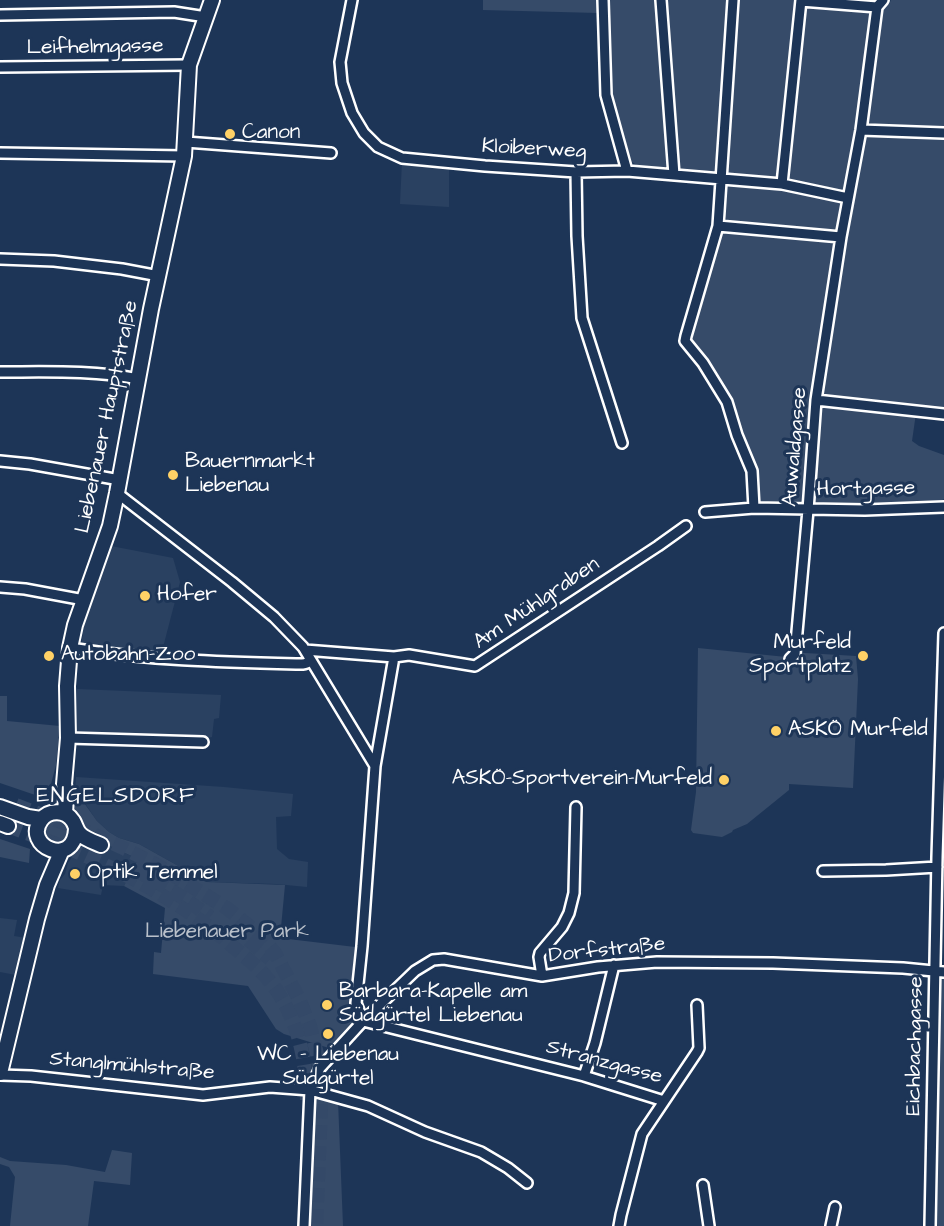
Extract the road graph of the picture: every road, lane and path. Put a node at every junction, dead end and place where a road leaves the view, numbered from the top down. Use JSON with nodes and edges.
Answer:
{"nodes":[{"id":1,"x":212,"y":0,"type":"edge"},
{"id":2,"x":352,"y":0,"type":"edge"},
{"id":3,"x":603,"y":0,"type":"edge"},
{"id":4,"x":661,"y":0,"type":"edge"},
{"id":5,"x":733,"y":0,"type":"edge"},
{"id":6,"x":801,"y":0,"type":"edge"},
{"id":7,"x":880,"y":3,"type":"edge"},
{"id":8,"x":0,"y":15,"type":"edge"},
{"id":9,"x":206,"y":17,"type":"junction"},
{"id":10,"x":189,"y":66,"type":"junction"},
{"id":11,"x":0,"y":67,"type":"edge"},
{"id":12,"x":861,"y":130,"type":"junction"},
{"id":13,"x":944,"y":133,"type":"edge"},
{"id":14,"x":185,"y":149,"type":"junction"},
{"id":15,"x":0,"y":153,"type":"edge"},
{"id":16,"x":331,"y":153,"type":"dead end"},
{"id":17,"x":627,"y":171,"type":"junction"},
{"id":18,"x":576,"y":172,"type":"junction"},
{"id":19,"x":674,"y":175,"type":"junction"},
{"id":20,"x":721,"y":179,"type":"junction"},
{"id":21,"x":782,"y":184,"type":"junction"},
{"id":22,"x":848,"y":198,"type":"junction"},
{"id":23,"x":718,"y":226,"type":"junction"},
{"id":24,"x":841,"y":237,"type":"junction"},
{"id":25,"x":0,"y":260,"type":"edge"},
{"id":26,"x":159,"y":276,"type":"junction"},
{"id":27,"x":0,"y":372,"type":"edge"},
{"id":28,"x":139,"y":379,"type":"junction"},
{"id":29,"x":816,"y":400,"type":"junction"},
{"id":30,"x":944,"y":414,"type":"edge"},
{"id":31,"x":622,"y":443,"type":"dead end"},
{"id":32,"x":0,"y":461,"type":"edge"},
{"id":33,"x":119,"y":487,"type":"junction"},
{"id":34,"x":944,"y":507,"type":"edge"},
{"id":35,"x":754,"y":508,"type":"junction"},
{"id":36,"x":808,"y":510,"type":"junction"},
{"id":37,"x":705,"y":512,"type":"dead end"},
{"id":38,"x":686,"y":526,"type":"dead end"},
{"id":39,"x":0,"y":587,"type":"edge"},
{"id":40,"x":84,"y":600,"type":"junction"},
{"id":41,"x":944,"y":633,"type":"edge"},
{"id":42,"x":75,"y":650,"type":"junction"},
{"id":43,"x":305,"y":650,"type":"junction"},
{"id":44,"x":394,"y":657,"type":"junction"},
{"id":45,"x":790,"y":659,"type":"dead end"},
{"id":46,"x":310,"y":660,"type":"junction"},
{"id":47,"x":68,"y":738,"type":"junction"},
{"id":48,"x":203,"y":742,"type":"dead end"},
{"id":49,"x":375,"y":766,"type":"junction"},
{"id":50,"x":0,"y":800,"type":"edge"},
{"id":51,"x":16,"y":806,"type":"tunnel mouth"},
{"id":52,"x":0,"y":807,"type":"edge"},
{"id":53,"x":576,"y":807,"type":"dead end"},
{"id":54,"x":49,"y":819,"type":"junction"},
{"id":55,"x":3,"y":822,"type":"edge"},
{"id":56,"x":76,"y":829,"type":"junction"},
{"id":57,"x":46,"y":848,"type":"junction"},
{"id":58,"x":66,"y":848,"type":"junction"},
{"id":59,"x":941,"y":856,"type":"edge"},
{"id":60,"x":937,"y":867,"type":"junction"},
{"id":61,"x":823,"y":871,"type":"dead end"},
{"id":62,"x":47,"y":885,"type":"junction"},
{"id":63,"x":614,"y":965,"type":"junction"},
{"id":64,"x":939,"y":971,"type":"edge"},
{"id":65,"x":542,"y":976,"type":"junction"},
{"id":66,"x":696,"y":1005,"type":"dead end"},
{"id":67,"x":363,"y":1022,"type":"junction"},
{"id":68,"x":3,"y":1047,"type":"edge"},
{"id":69,"x":0,"y":1074,"type":"edge"},
{"id":70,"x":584,"y":1076,"type":"junction"},
{"id":71,"x":310,"y":1090,"type":"junction"},
{"id":72,"x":664,"y":1101,"type":"junction"},
{"id":73,"x":527,"y":1183,"type":"dead end"},
{"id":74,"x":703,"y":1185,"type":"dead end"},
{"id":75,"x":835,"y":1207,"type":"dead end"},
{"id":76,"x":304,"y":1226,"type":"edge"},
{"id":77,"x":619,"y":1226,"type":"edge"},
{"id":78,"x":709,"y":1226,"type":"edge"},
{"id":79,"x":831,"y":1226,"type":"edge"},
{"id":80,"x":930,"y":1226,"type":"edge"}],
"edges":[{"from":1,"to":9,"type":"main road","name":"Liebenauer Hauptstraße"},
{"from":2,"to":18,"type":"street","name":"Kloiberweg"},
{"from":3,"to":17,"type":"street"},
{"from":4,"to":19,"type":"street"},
{"from":5,"to":20,"type":"street"},
{"from":6,"to":7,"type":"street"},
{"from":6,"to":21,"type":"street"},
{"from":7,"to":12,"type":"street","name":"Auwaldgasse"},
{"from":8,"to":9,"type":"street"},
{"from":9,"to":10,"type":"main road","name":"Liebenauer Hauptstraße"},
{"from":10,"to":11,"type":"street","name":"Leifhelmgasse"},
{"from":10,"to":14,"type":"main road","name":"Liebenauer Hauptstraße"},
{"from":12,"to":13,"type":"street"},
{"from":12,"to":22,"type":"street","name":"Auwaldgasse"},
{"from":14,"to":15,"type":"street"},
{"from":14,"to":16,"type":"street"},
{"from":14,"to":26,"type":"main road","name":"Liebenauer Hauptstraße"},
{"from":17,"to":18,"type":"street","name":"Kloiberweg"},
{"from":17,"to":19,"type":"street","name":"Kloiberweg"},
{"from":18,"to":31,"type":"street"},
{"from":19,"to":20,"type":"street","name":"Kloiberweg"},
{"from":20,"to":21,"type":"street","name":"Kloiberweg"},
{"from":20,"to":23,"type":"street"},
{"from":21,"to":22,"type":"street","name":"Kloiberweg"},
{"from":22,"to":24,"type":"street","name":"Auwaldgasse"},
{"from":23,"to":24,"type":"street"},
{"from":23,"to":35,"type":"street"},
{"from":24,"to":29,"type":"street","name":"Auwaldgasse"},
{"from":25,"to":26,"type":"street","name":"Liebenauer Hauptstraße"},
{"from":26,"to":28,"type":"main road","name":"Liebenauer Hauptstraße"},
{"from":27,"to":28,"type":"street"},
{"from":28,"to":33,"type":"main road","name":"Liebenauer Hauptstraße"},
{"from":29,"to":30,"type":"street"},
{"from":29,"to":36,"type":"street","name":"Auwaldgasse"},
{"from":32,"to":33,"type":"street"},
{"from":33,"to":40,"type":"main road","name":"Liebenauer Hauptstraße"},
{"from":33,"to":43,"type":"street"},
{"from":34,"to":36,"type":"street","name":"Hortgasse"},
{"from":35,"to":36,"type":"street","name":"Hortgasse"},
{"from":35,"to":37,"type":"street"},
{"from":36,"to":45,"type":"street","name":"Auwaldgasse"},
{"from":38,"to":44,"type":"street","name":"Am Mühlgraben"},
{"from":39,"to":40,"type":"street"},
{"from":40,"to":42,"type":"main road","name":"Liebenauer Hauptstraße"},
{"from":41,"to":59,"type":"street","name":"Eichbachgasse"},
{"from":42,"to":46,"type":"street"},
{"from":42,"to":47,"type":"main road","name":"Liebenauer Hauptstraße"},
{"from":43,"to":44,"type":"street","name":"Am Mühlgraben"},
{"from":43,"to":46,"type":"street"},
{"from":44,"to":49,"type":"street"},
{"from":46,"to":49,"type":"street"},
{"from":47,"to":48,"type":"street"},
{"from":47,"to":54,"type":"main road","name":"Liebenauer Hauptstraße"},
{"from":49,"to":67,"type":"street"},
{"from":50,"to":51,"type":"main road"},
{"from":52,"to":54,"type":"main road"},
{"from":53,"to":65,"type":"street"},
{"from":54,"to":55,"type":"main road"},
{"from":54,"to":56,"type":"main road"},
{"from":54,"to":57,"type":"main road"},
{"from":56,"to":58,"type":"main road"},
{"from":56,"to":58,"type":"main road"},
{"from":57,"to":58,"type":"main road"},
{"from":57,"to":62,"type":"main road"},
{"from":58,"to":62,"type":"main road"},
{"from":59,"to":60,"type":"street","name":"Eichbachgasse"},
{"from":60,"to":61,"type":"street"},
{"from":60,"to":64,"type":"street","name":"Eichbachgasse"},
{"from":62,"to":68,"type":"main road"},
{"from":63,"to":64,"type":"street","name":"Dorfstraße"},
{"from":63,"to":65,"type":"street","name":"Dorfstraße"},
{"from":63,"to":70,"type":"street"},
{"from":64,"to":80,"type":"street","name":"Eichbachgasse"},
{"from":65,"to":67,"type":"street","name":"Dorfstraße"},
{"from":66,"to":72,"type":"street","name":"Stranzgasse"},
{"from":67,"to":70,"type":"street","name":"Stranzgasse"},
{"from":67,"to":71,"type":"street","name":"Dorfstraße"},
{"from":68,"to":69,"type":"main road"},
{"from":69,"to":71,"type":"street","name":"Stanglmühlstraße"},
{"from":70,"to":72,"type":"street","name":"Stranzgasse"},
{"from":71,"to":73,"type":"street","name":"Stanglmühlstraße"},
{"from":71,"to":76,"type":"street"},
{"from":72,"to":77,"type":"street"},
{"from":74,"to":78,"type":"street"},
{"from":75,"to":79,"type":"street"}]}
